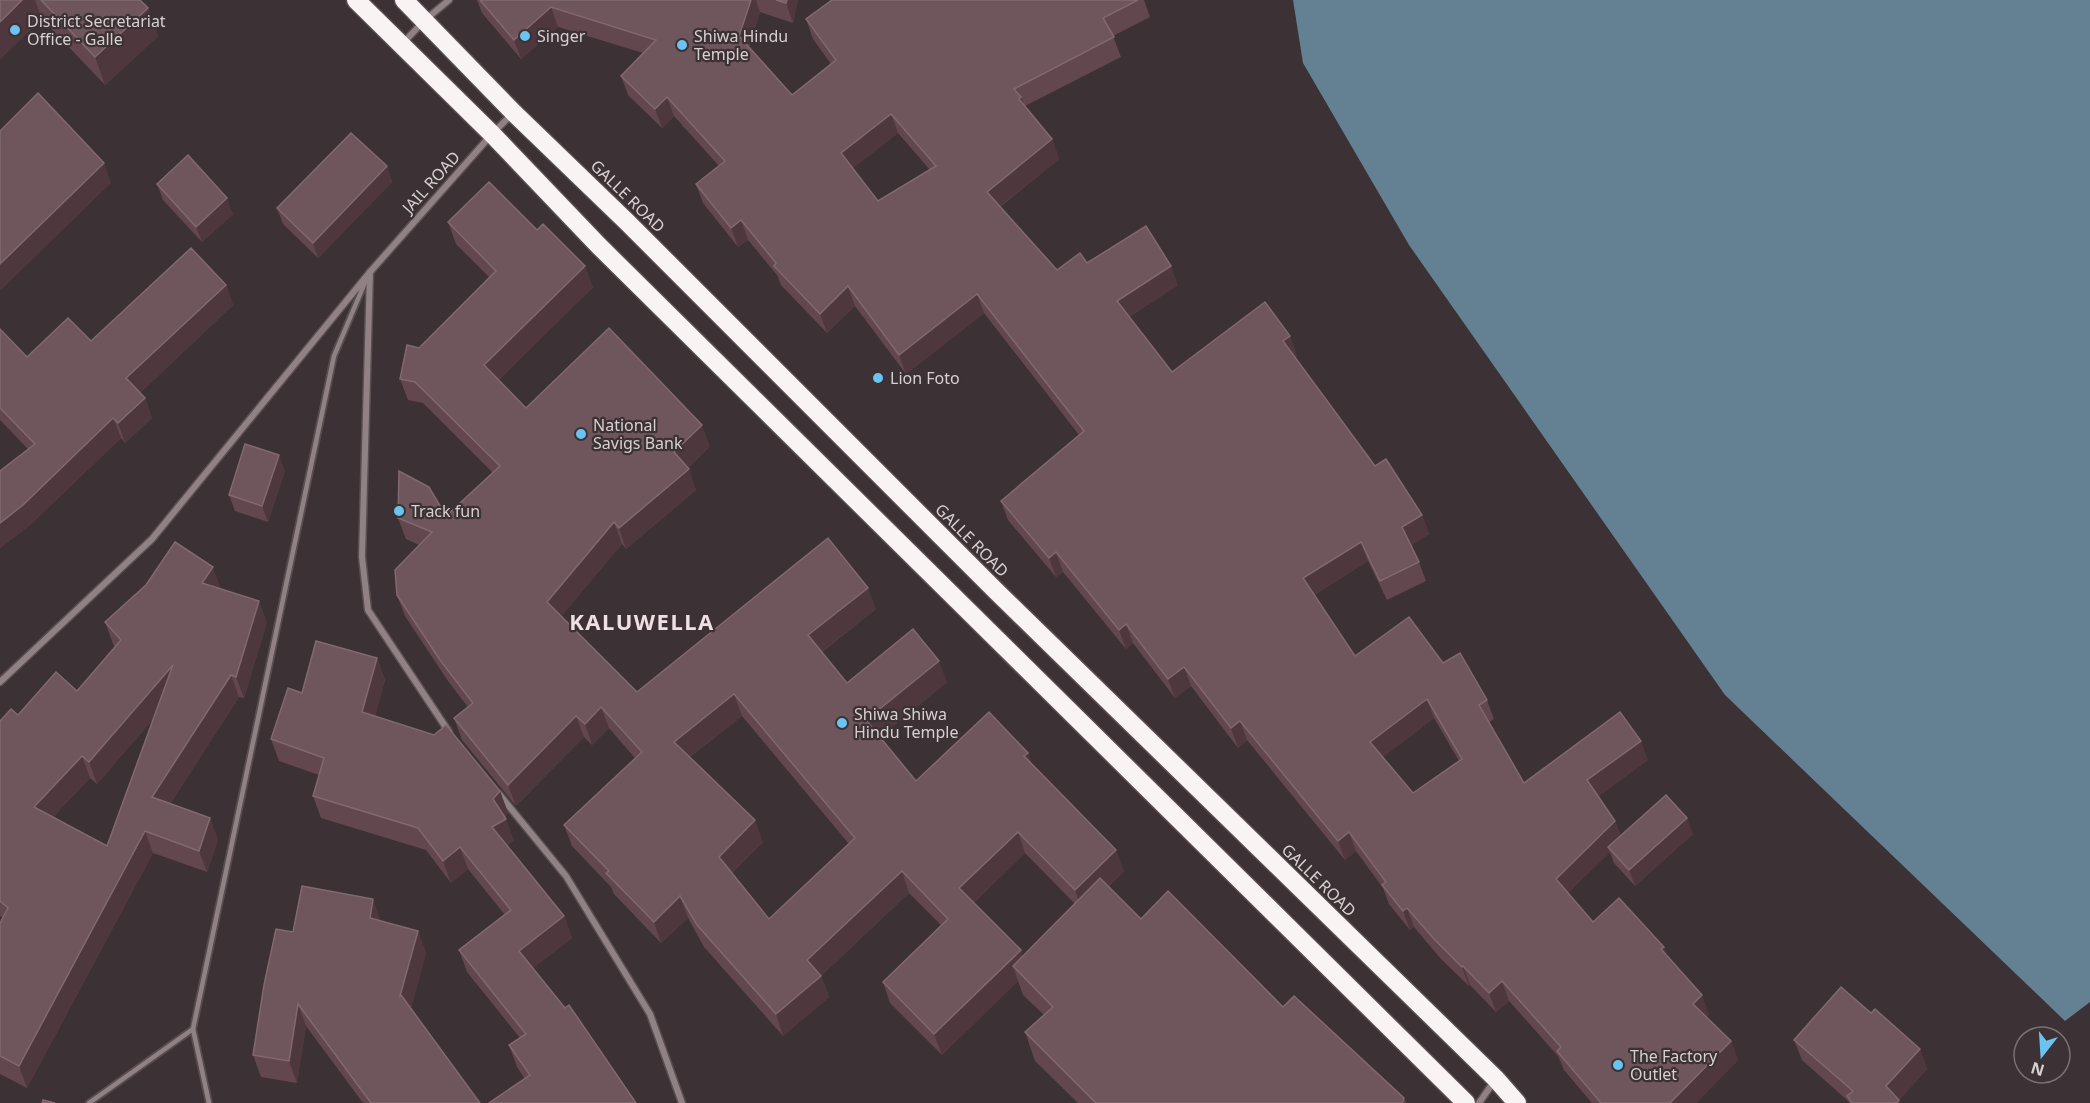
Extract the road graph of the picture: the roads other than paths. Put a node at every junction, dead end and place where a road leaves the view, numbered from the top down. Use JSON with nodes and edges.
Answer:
{"nodes":[{"id":1,"x":356,"y":0,"type":"edge"},
{"id":2,"x":404,"y":0,"type":"edge"},
{"id":3,"x":449,"y":0,"type":"edge"},
{"id":4,"x":425,"y":20,"type":"junction"},
{"id":5,"x":401,"y":44,"type":"junction"},
{"id":6,"x":514,"y":113,"type":"junction"},
{"id":7,"x":492,"y":134,"type":"junction"},
{"id":8,"x":370,"y":272,"type":"junction"},
{"id":9,"x":0,"y":682,"type":"edge"},
{"id":10,"x":452,"y":736,"type":"edge"},
{"id":11,"x":495,"y":788,"type":"edge"},
{"id":12,"x":193,"y":1029,"type":"junction"},
{"id":13,"x":1496,"y":1079,"type":"junction"},
{"id":14,"x":89,"y":1103,"type":"edge"},
{"id":15,"x":209,"y":1103,"type":"edge"},
{"id":16,"x":682,"y":1103,"type":"edge"},
{"id":17,"x":1466,"y":1103,"type":"edge"},
{"id":18,"x":1479,"y":1103,"type":"edge"},
{"id":19,"x":1517,"y":1103,"type":"edge"}],
"edges":[{"from":1,"to":5,"type":"highway"},
{"from":2,"to":4,"type":"highway","name":"GALLE ROAD"},
{"from":3,"to":4,"type":"street"},
{"from":4,"to":5,"type":"street"},
{"from":4,"to":6,"type":"highway","name":"GALLE ROAD"},
{"from":5,"to":7,"type":"highway"},
{"from":6,"to":7,"type":"street","name":"JAIL ROAD"},
{"from":6,"to":13,"type":"highway","name":"GALLE ROAD"},
{"from":7,"to":8,"type":"street","name":"JAIL ROAD"},
{"from":7,"to":17,"type":"highway"},
{"from":8,"to":9,"type":"street","name":"JAIL ROAD"},
{"from":8,"to":10,"type":"street"},
{"from":8,"to":12,"type":"lane"},
{"from":11,"to":16,"type":"street"},
{"from":12,"to":14,"type":"lane"},
{"from":12,"to":15,"type":"lane"},
{"from":13,"to":18,"type":"street"},
{"from":13,"to":19,"type":"highway","name":"GALLE ROAD"}]}
